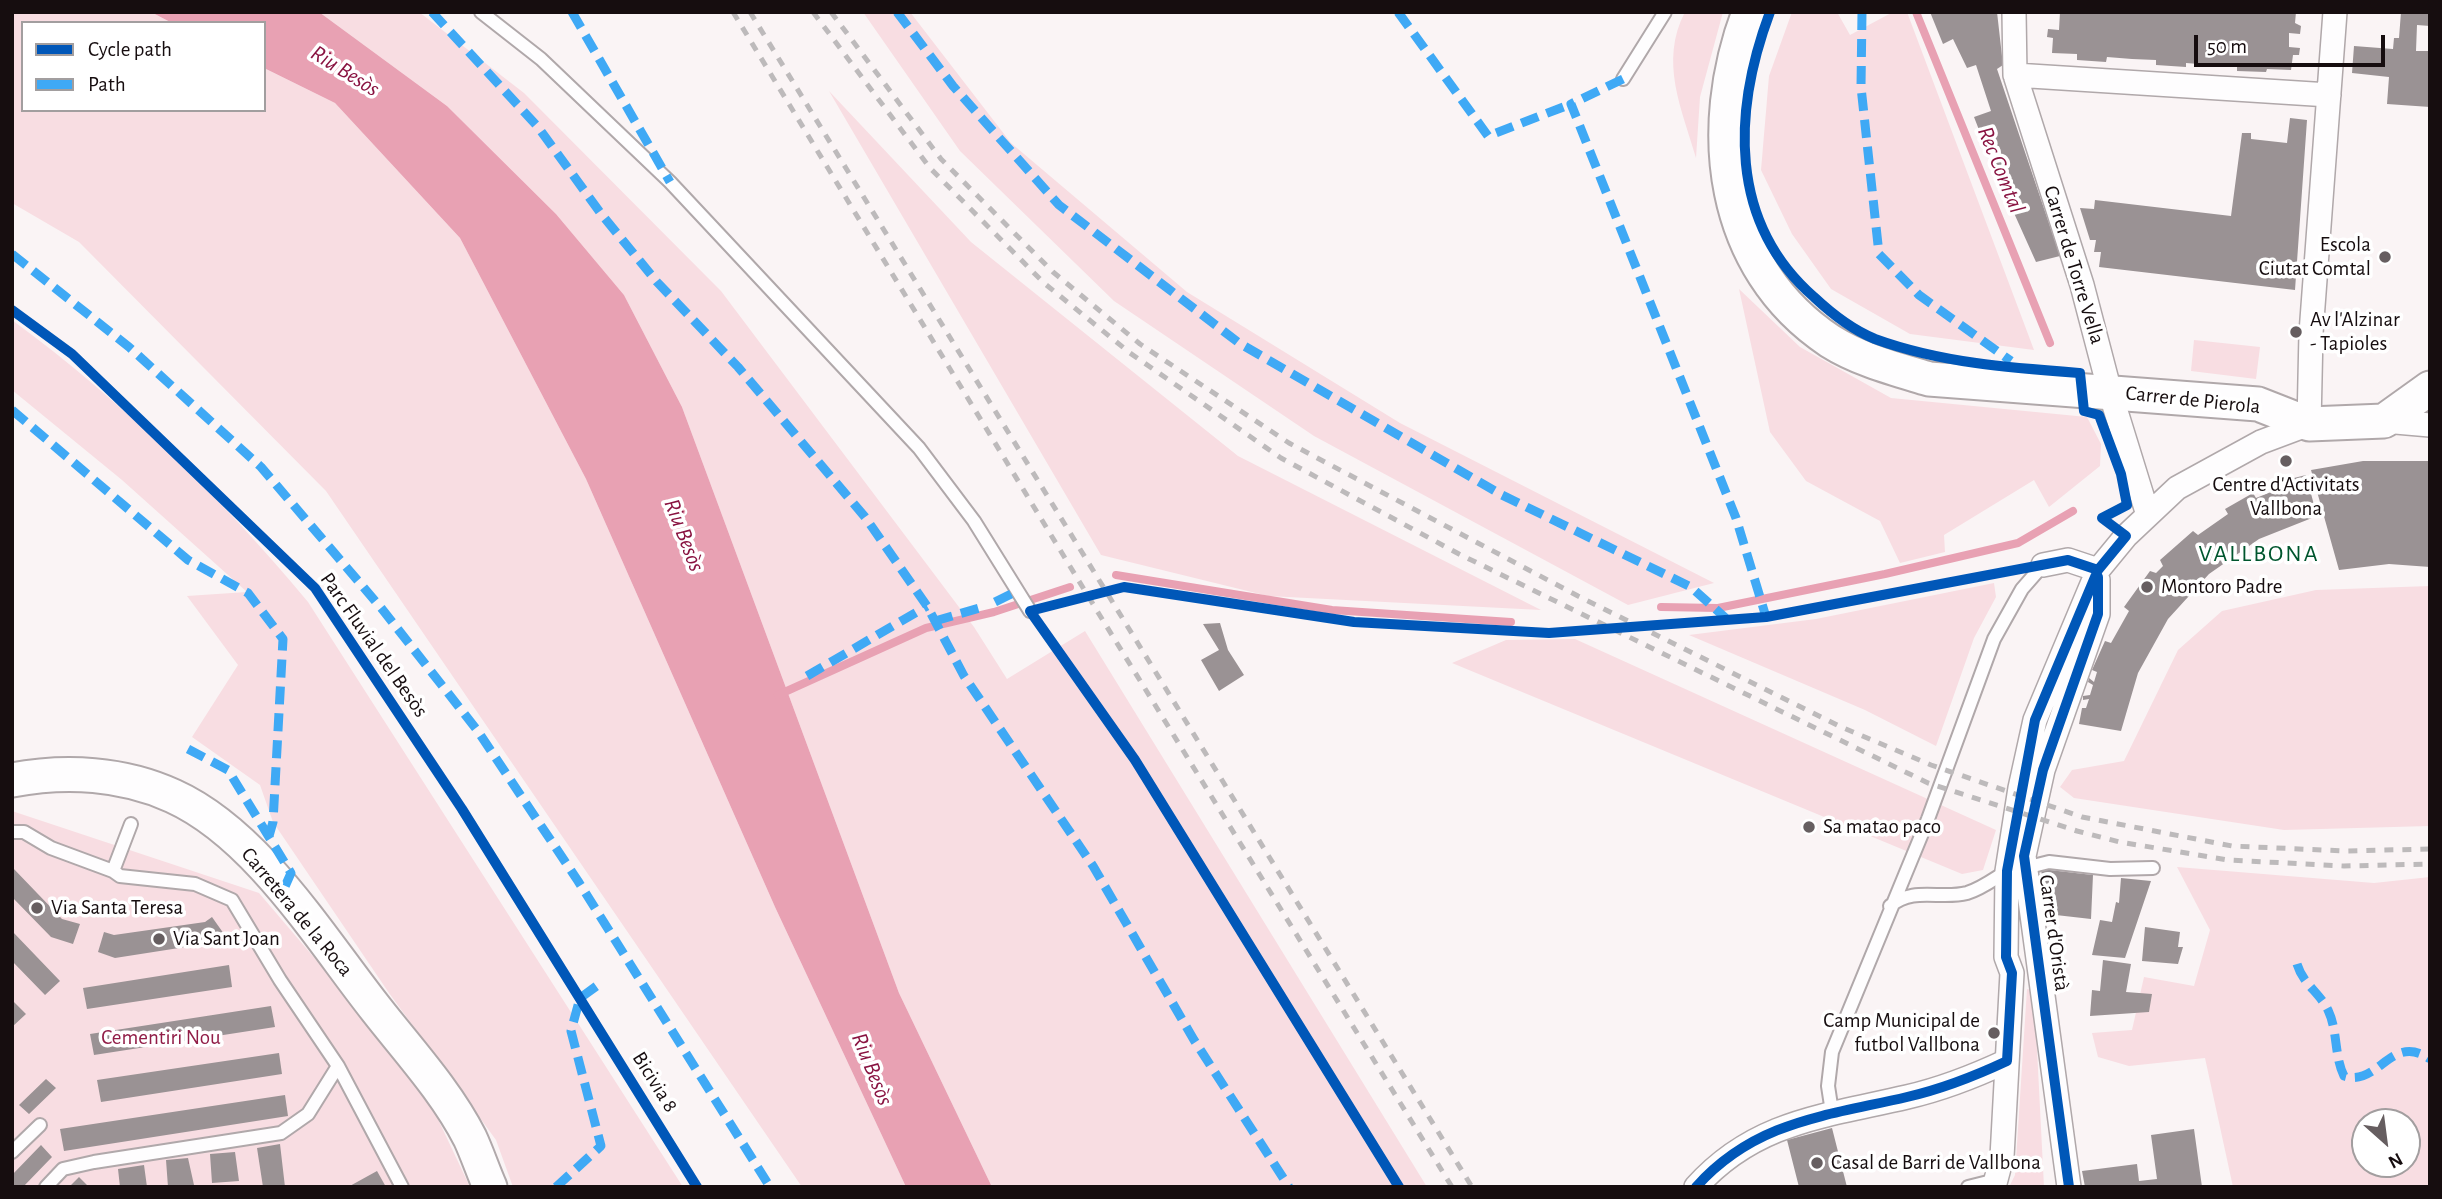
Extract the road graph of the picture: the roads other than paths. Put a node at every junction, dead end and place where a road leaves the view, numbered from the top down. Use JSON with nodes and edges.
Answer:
{"nodes":[{"id":1,"x":481,"y":12,"type":"edge"},
{"id":2,"x":1665,"y":12,"type":"edge"},
{"id":3,"x":1749,"y":12,"type":"edge"},
{"id":4,"x":2014,"y":12,"type":"edge"},
{"id":5,"x":2335,"y":12,"type":"edge"},
{"id":6,"x":2015,"y":75,"type":"junction"},
{"id":7,"x":1623,"y":79,"type":"dead end"},
{"id":8,"x":2329,"y":95,"type":"junction"},
{"id":9,"x":2430,"y":388,"type":"edge"},
{"id":10,"x":2110,"y":392,"type":"junction"},
{"id":11,"x":2384,"y":421,"type":"junction"},
{"id":12,"x":2309,"y":424,"type":"junction"},
{"id":13,"x":2430,"y":425,"type":"edge"},
{"id":14,"x":2148,"y":515,"type":"junction"},
{"id":15,"x":2043,"y":565,"type":"joint"},
{"id":16,"x":2098,"y":570,"type":"junction"},
{"id":17,"x":1030,"y":611,"type":"dead end"},
{"id":18,"x":12,"y":780,"type":"edge"},
{"id":19,"x":131,"y":824,"type":"dead end"},
{"id":20,"x":12,"y":832,"type":"edge"},
{"id":21,"x":2153,"y":868,"type":"dead end"},
{"id":22,"x":113,"y":870,"type":"junction"},
{"id":23,"x":2016,"y":870,"type":"junction"},
{"id":24,"x":1890,"y":906,"type":"junction"},
{"id":25,"x":2035,"y":936,"type":"junction"},
{"id":26,"x":2012,"y":973,"type":"junction"},
{"id":27,"x":2007,"y":1061,"type":"junction"},
{"id":28,"x":338,"y":1066,"type":"junction"},
{"id":29,"x":1832,"y":1112,"type":"junction"},
{"id":30,"x":40,"y":1125,"type":"dead end"},
{"id":31,"x":12,"y":1152,"type":"edge"},
{"id":32,"x":1995,"y":1183,"type":"edge"},
{"id":33,"x":46,"y":1187,"type":"edge"},
{"id":34,"x":402,"y":1187,"type":"edge"},
{"id":35,"x":490,"y":1187,"type":"edge"},
{"id":36,"x":1696,"y":1187,"type":"edge"},
{"id":37,"x":1968,"y":1187,"type":"edge"},
{"id":38,"x":2069,"y":1187,"type":"edge"}],
"edges":[{"from":1,"to":17,"type":"lane"},
{"from":2,"to":7,"type":"lane"},
{"from":3,"to":10,"type":"street","name":"Carrer de Pierola"},
{"from":4,"to":6,"type":"street","name":"Carrer de Torre Vella"},
{"from":5,"to":8,"type":"street"},
{"from":6,"to":8,"type":"street"},
{"from":6,"to":10,"type":"street","name":"Carrer de Torre Vella"},
{"from":8,"to":12,"type":"street"},
{"from":9,"to":11,"type":"street"},
{"from":10,"to":12,"type":"street","name":"Carrer de Pierola"},
{"from":10,"to":14,"type":"street","name":"Carrer de Torre Vella"},
{"from":11,"to":12,"type":"street","name":"Carrer de Pierola"},
{"from":11,"to":13,"type":"street"},
{"from":12,"to":14,"type":"street","name":"Carrer d'Oristà"},
{"from":14,"to":16,"type":"street","name":"Carrer d'Oristà"},
{"from":15,"to":16,"type":"street"},
{"from":15,"to":24,"type":"lane"},
{"from":16,"to":23,"type":"street","name":"Carrer d'Oristà"},
{"from":18,"to":35,"type":"street","name":"Carretera de la Roca"},
{"from":19,"to":22,"type":"lane"},
{"from":20,"to":22,"type":"lane"},
{"from":21,"to":23,"type":"lane"},
{"from":22,"to":28,"type":"lane"},
{"from":23,"to":24,"type":"lane"},
{"from":23,"to":25,"type":"street","name":"Carrer d'Oristà"},
{"from":23,"to":26,"type":"street"},
{"from":24,"to":29,"type":"lane"},
{"from":25,"to":26,"type":"street"},
{"from":25,"to":38,"type":"street","name":"Carrer d'Oristà"},
{"from":26,"to":27,"type":"street"},
{"from":27,"to":29,"type":"street"},
{"from":27,"to":32,"type":"street"},
{"from":28,"to":33,"type":"lane"},
{"from":28,"to":34,"type":"lane"},
{"from":29,"to":36,"type":"street"},
{"from":30,"to":31,"type":"lane"},
{"from":32,"to":37,"type":"lane"}]}
